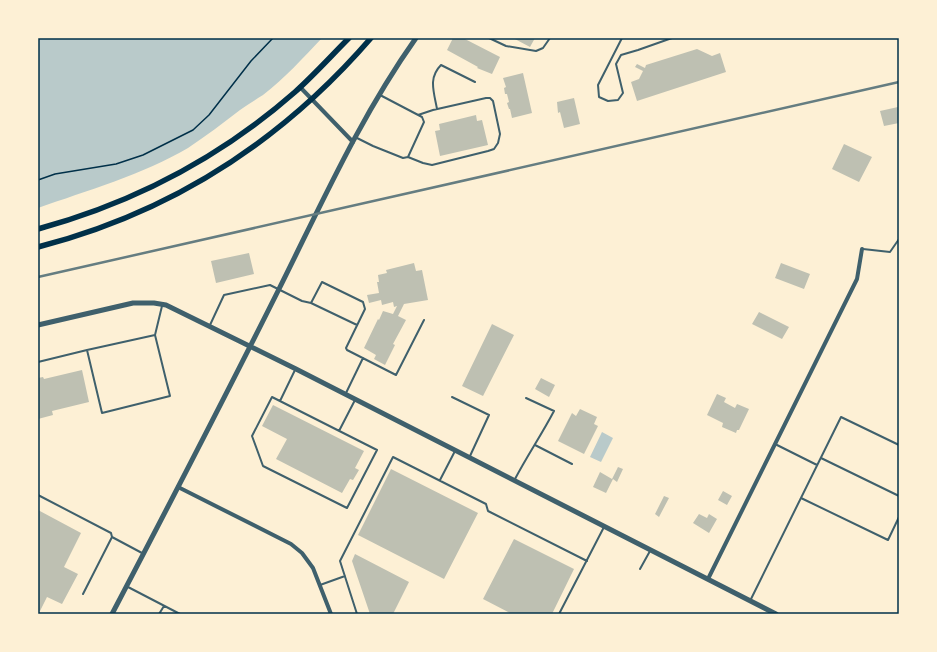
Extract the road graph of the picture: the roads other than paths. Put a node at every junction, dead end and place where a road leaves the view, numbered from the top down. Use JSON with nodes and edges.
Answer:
{"nodes":[{"id":1,"x":348,"y":38,"type":"edge"},
{"id":2,"x":371,"y":38,"type":"edge"},
{"id":3,"x":416,"y":38,"type":"edge"},
{"id":4,"x":489,"y":38,"type":"edge"},
{"id":5,"x":550,"y":38,"type":"edge"},
{"id":6,"x":622,"y":38,"type":"edge"},
{"id":7,"x":672,"y":38,"type":"edge"},
{"id":8,"x":475,"y":82,"type":"dead end"},
{"id":9,"x":300,"y":87,"type":"junction"},
{"id":10,"x":379,"y":95,"type":"junction"},
{"id":11,"x":312,"y":100,"type":"junction"},
{"id":12,"x":437,"y":109,"type":"junction"},
{"id":13,"x":418,"y":115,"type":"junction"},
{"id":14,"x":354,"y":139,"type":"junction"},
{"id":15,"x":408,"y":157,"type":"junction"},
{"id":16,"x":38,"y":229,"type":"edge"},
{"id":17,"x":899,"y":238,"type":"edge"},
{"id":18,"x":38,"y":247,"type":"edge"},
{"id":19,"x":862,"y":249,"type":"joint"},
{"id":20,"x":279,"y":289,"type":"junction"},
{"id":21,"x":311,"y":303,"type":"junction"},
{"id":22,"x":162,"y":305,"type":"junction"},
{"id":23,"x":424,"y":320,"type":"dead end"},
{"id":24,"x":38,"y":324,"type":"edge"},
{"id":25,"x":357,"y":325,"type":"junction"},
{"id":26,"x":209,"y":326,"type":"junction"},
{"id":27,"x":155,"y":334,"type":"junction"},
{"id":28,"x":250,"y":346,"type":"junction"},
{"id":29,"x":87,"y":350,"type":"junction"},
{"id":30,"x":363,"y":358,"type":"junction"},
{"id":31,"x":38,"y":362,"type":"edge"},
{"id":32,"x":296,"y":369,"type":"junction"},
{"id":33,"x":345,"y":394,"type":"junction"},
{"id":34,"x":452,"y":397,"type":"dead end"},
{"id":35,"x":526,"y":398,"type":"dead end"},
{"id":36,"x":355,"y":399,"type":"junction"},
{"id":37,"x":280,"y":401,"type":"junction"},
{"id":38,"x":339,"y":431,"type":"junction"},
{"id":39,"x":775,"y":444,"type":"junction"},
{"id":40,"x":534,"y":445,"type":"junction"},
{"id":41,"x":899,"y":445,"type":"edge"},
{"id":42,"x":456,"y":450,"type":"junction"},
{"id":43,"x":469,"y":457,"type":"junction"},
{"id":44,"x":821,"y":458,"type":"junction"},
{"id":45,"x":572,"y":464,"type":"dead end"},
{"id":46,"x":817,"y":465,"type":"junction"},
{"id":47,"x":440,"y":480,"type":"junction"},
{"id":48,"x":514,"y":480,"type":"junction"},
{"id":49,"x":178,"y":487,"type":"junction"},
{"id":50,"x":38,"y":495,"type":"edge"},
{"id":51,"x":899,"y":496,"type":"edge"},
{"id":52,"x":801,"y":498,"type":"junction"},
{"id":53,"x":899,"y":517,"type":"edge"},
{"id":54,"x":605,"y":526,"type":"junction"},
{"id":55,"x":112,"y":538,"type":"junction"},
{"id":56,"x":651,"y":550,"type":"junction"},
{"id":57,"x":144,"y":554,"type":"junction"},
{"id":58,"x":587,"y":561,"type":"junction"},
{"id":59,"x":640,"y":570,"type":"dead end"},
{"id":60,"x":345,"y":576,"type":"junction"},
{"id":61,"x":708,"y":578,"type":"junction"},
{"id":62,"x":127,"y":586,"type":"junction"},
{"id":63,"x":320,"y":586,"type":"junction"},
{"id":64,"x":83,"y":594,"type":"dead end"},
{"id":65,"x":750,"y":600,"type":"junction"},
{"id":66,"x":164,"y":606,"type":"junction"},
{"id":67,"x":112,"y":614,"type":"edge"},
{"id":68,"x":159,"y":614,"type":"edge"},
{"id":69,"x":180,"y":614,"type":"edge"},
{"id":70,"x":331,"y":614,"type":"edge"},
{"id":71,"x":357,"y":614,"type":"edge"},
{"id":72,"x":559,"y":614,"type":"edge"},
{"id":73,"x":776,"y":614,"type":"edge"}],
"edges":[{"from":1,"to":9,"type":"main road"},
{"from":2,"to":11,"type":"main road"},
{"from":3,"to":10,"type":"street"},
{"from":4,"to":5,"type":"lane"},
{"from":6,"to":7,"type":"lane"},
{"from":8,"to":12,"type":"lane"},
{"from":9,"to":11,"type":"street"},
{"from":9,"to":16,"type":"main road"},
{"from":10,"to":13,"type":"lane"},
{"from":10,"to":14,"type":"street"},
{"from":11,"to":14,"type":"street"},
{"from":11,"to":18,"type":"main road"},
{"from":12,"to":13,"type":"lane"},
{"from":12,"to":15,"type":"lane"},
{"from":13,"to":15,"type":"lane"},
{"from":14,"to":15,"type":"lane"},
{"from":14,"to":20,"type":"street"},
{"from":17,"to":19,"type":"lane"},
{"from":19,"to":39,"type":"street"},
{"from":20,"to":21,"type":"lane"},
{"from":20,"to":26,"type":"lane"},
{"from":20,"to":28,"type":"street"},
{"from":21,"to":25,"type":"lane"},
{"from":21,"to":25,"type":"lane"},
{"from":22,"to":24,"type":"street"},
{"from":22,"to":26,"type":"street"},
{"from":22,"to":27,"type":"lane"},
{"from":23,"to":30,"type":"lane"},
{"from":25,"to":30,"type":"lane"},
{"from":26,"to":28,"type":"street"},
{"from":27,"to":29,"type":"lane"},
{"from":27,"to":29,"type":"lane"},
{"from":28,"to":32,"type":"street"},
{"from":28,"to":49,"type":"street"},
{"from":29,"to":31,"type":"lane"},
{"from":30,"to":33,"type":"lane"},
{"from":32,"to":33,"type":"street"},
{"from":32,"to":37,"type":"lane"},
{"from":33,"to":36,"type":"street"},
{"from":34,"to":43,"type":"lane"},
{"from":35,"to":40,"type":"lane"},
{"from":36,"to":38,"type":"lane"},
{"from":36,"to":42,"type":"street"},
{"from":37,"to":38,"type":"lane"},
{"from":37,"to":38,"type":"lane"},
{"from":39,"to":46,"type":"lane"},
{"from":39,"to":61,"type":"street"},
{"from":40,"to":45,"type":"lane"},
{"from":40,"to":48,"type":"lane"},
{"from":41,"to":44,"type":"lane"},
{"from":42,"to":43,"type":"street"},
{"from":42,"to":47,"type":"lane"},
{"from":43,"to":48,"type":"street"},
{"from":44,"to":46,"type":"lane"},
{"from":44,"to":51,"type":"lane"},
{"from":46,"to":52,"type":"lane"},
{"from":47,"to":58,"type":"lane"},
{"from":47,"to":60,"type":"lane"},
{"from":48,"to":54,"type":"street"},
{"from":49,"to":57,"type":"street"},
{"from":49,"to":63,"type":"street"},
{"from":50,"to":55,"type":"lane"},
{"from":52,"to":53,"type":"lane"},
{"from":52,"to":65,"type":"lane"},
{"from":54,"to":56,"type":"street"},
{"from":54,"to":58,"type":"lane"},
{"from":55,"to":57,"type":"lane"},
{"from":55,"to":64,"type":"lane"},
{"from":56,"to":59,"type":"lane"},
{"from":56,"to":61,"type":"street"},
{"from":57,"to":62,"type":"street"},
{"from":58,"to":72,"type":"lane"},
{"from":60,"to":63,"type":"lane"},
{"from":60,"to":71,"type":"lane"},
{"from":61,"to":65,"type":"street"},
{"from":62,"to":66,"type":"lane"},
{"from":62,"to":67,"type":"street"},
{"from":63,"to":70,"type":"street"},
{"from":65,"to":73,"type":"street"},
{"from":66,"to":68,"type":"lane"},
{"from":66,"to":69,"type":"lane"}]}
